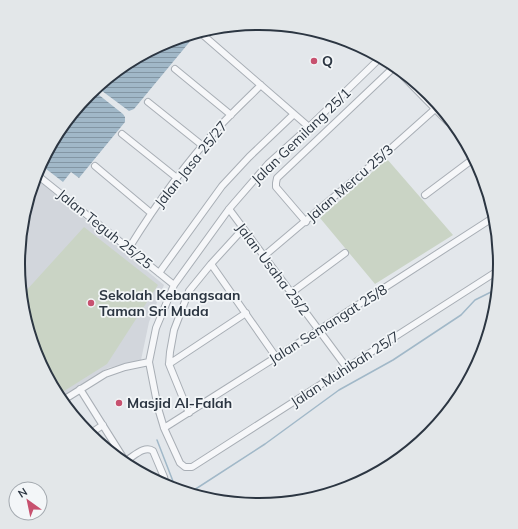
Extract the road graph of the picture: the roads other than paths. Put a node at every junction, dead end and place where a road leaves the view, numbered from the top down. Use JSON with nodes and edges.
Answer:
{"nodes":[{"id":1,"x":205,"y":37,"type":"edge"},
{"id":2,"x":376,"y":62,"type":"edge"},
{"id":3,"x":175,"y":69,"type":"dead end"},
{"id":4,"x":390,"y":71,"type":"edge"},
{"id":5,"x":261,"y":85,"type":"junction"},
{"id":6,"x":148,"y":102,"type":"dead end"},
{"id":7,"x":435,"y":109,"type":"edge"},
{"id":8,"x":294,"y":114,"type":"junction"},
{"id":9,"x":231,"y":115,"type":"junction"},
{"id":10,"x":309,"y":127,"type":"junction"},
{"id":11,"x":122,"y":134,"type":"dead end"},
{"id":12,"x":203,"y":146,"type":"junction"},
{"id":13,"x":469,"y":161,"type":"edge"},
{"id":14,"x":95,"y":166,"type":"dead end"},
{"id":15,"x":42,"y":178,"type":"edge"},
{"id":16,"x":177,"y":178,"type":"junction"},
{"id":17,"x":425,"y":195,"type":"dead end"},
{"id":18,"x":229,"y":209,"type":"junction"},
{"id":19,"x":151,"y":213,"type":"junction"},
{"id":20,"x":489,"y":221,"type":"edge"},
{"id":21,"x":306,"y":222,"type":"junction"},
{"id":22,"x":243,"y":229,"type":"junction"},
{"id":23,"x":129,"y":248,"type":"junction"},
{"id":24,"x":346,"y":253,"type":"dead end"},
{"id":25,"x":264,"y":256,"type":"junction"},
{"id":26,"x":211,"y":264,"type":"junction"},
{"id":27,"x":159,"y":273,"type":"junction"},
{"id":28,"x":492,"y":274,"type":"edge"},
{"id":29,"x":174,"y":285,"type":"junction"},
{"id":30,"x":291,"y":293,"type":"junction"},
{"id":31,"x":246,"y":313,"type":"junction"},
{"id":32,"x":319,"y":330,"type":"junction"},
{"id":33,"x":276,"y":357,"type":"junction"},
{"id":34,"x":149,"y":362,"type":"junction"},
{"id":35,"x":170,"y":364,"type":"junction"},
{"id":36,"x":347,"y":368,"type":"junction"},
{"id":37,"x":80,"y":389,"type":"junction"},
{"id":38,"x":66,"y":398,"type":"edge"},
{"id":39,"x":189,"y":413,"type":"junction"},
{"id":40,"x":103,"y":425,"type":"junction"},
{"id":41,"x":164,"y":428,"type":"junction"},
{"id":42,"x":94,"y":430,"type":"edge"},
{"id":43,"x":120,"y":452,"type":"edge"},
{"id":44,"x":129,"y":459,"type":"edge"},
{"id":45,"x":192,"y":467,"type":"joint"},
{"id":46,"x":164,"y":478,"type":"edge"}],
"edges":[{"from":1,"to":5,"type":"street"},
{"from":2,"to":10,"type":"street","name":"Jalan Gemilang 25/1"},
{"from":3,"to":9,"type":"street"},
{"from":4,"to":21,"type":"street"},
{"from":5,"to":8,"type":"street"},
{"from":5,"to":9,"type":"street","name":"Jalan Jasa 25/27"},
{"from":6,"to":12,"type":"street"},
{"from":7,"to":21,"type":"street","name":"Jalan Mercu 25/3"},
{"from":8,"to":10,"type":"street"},
{"from":8,"to":27,"type":"street"},
{"from":9,"to":12,"type":"street","name":"Jalan Jasa 25/27"},
{"from":10,"to":18,"type":"street","name":"Jalan Gemilang 25/1"},
{"from":11,"to":16,"type":"street"},
{"from":12,"to":16,"type":"street","name":"Jalan Jasa 25/27"},
{"from":13,"to":17,"type":"street"},
{"from":14,"to":19,"type":"street"},
{"from":15,"to":23,"type":"street","name":"Jalan Teguh 25/25"},
{"from":16,"to":19,"type":"street","name":"Jalan Jasa 25/27"},
{"from":18,"to":22,"type":"street","name":"Jalan Usaha 25/2"},
{"from":18,"to":29,"type":"street","name":"Jalan Gemilang 25/1"},
{"from":19,"to":23,"type":"street","name":"Jalan Jasa 25/27"},
{"from":20,"to":32,"type":"street","name":"Jalan Semangat 25/8"},
{"from":21,"to":25,"type":"street","name":"Jalan Mercu 25/3"},
{"from":22,"to":25,"type":"street","name":"Jalan Usaha 25/2"},
{"from":22,"to":26,"type":"street"},
{"from":23,"to":27,"type":"street","name":"Jalan Teguh 25/25"},
{"from":24,"to":30,"type":"street"},
{"from":25,"to":30,"type":"street","name":"Jalan Usaha 25/2"},
{"from":26,"to":31,"type":"street"},
{"from":26,"to":35,"type":"street"},
{"from":27,"to":29,"type":"street","name":"Jalan Teguh 25/25"},
{"from":28,"to":36,"type":"street","name":"Jalan Muhibah 25/7"},
{"from":29,"to":34,"type":"street","name":"Jalan Gemilang 25/1"},
{"from":30,"to":32,"type":"street","name":"Jalan Usaha 25/2"},
{"from":31,"to":33,"type":"street"},
{"from":31,"to":35,"type":"street"},
{"from":32,"to":33,"type":"street","name":"Jalan Semangat 25/8"},
{"from":32,"to":36,"type":"street","name":"Jalan Usaha 25/2"},
{"from":33,"to":39,"type":"street","name":"Jalan Semangat 25/8"},
{"from":34,"to":37,"type":"street"},
{"from":34,"to":41,"type":"street","name":"Jalan Gemilang 25/1"},
{"from":35,"to":39,"type":"street"},
{"from":36,"to":45,"type":"street","name":"Jalan Muhibah 25/7"},
{"from":37,"to":38,"type":"street"},
{"from":37,"to":40,"type":"street"},
{"from":39,"to":41,"type":"street","name":"Jalan Semangat 25/8"},
{"from":40,"to":42,"type":"street"},
{"from":40,"to":43,"type":"street"},
{"from":41,"to":45,"type":"street","name":"Jalan Gemilang 25/1"},
{"from":44,"to":46,"type":"street"}]}
